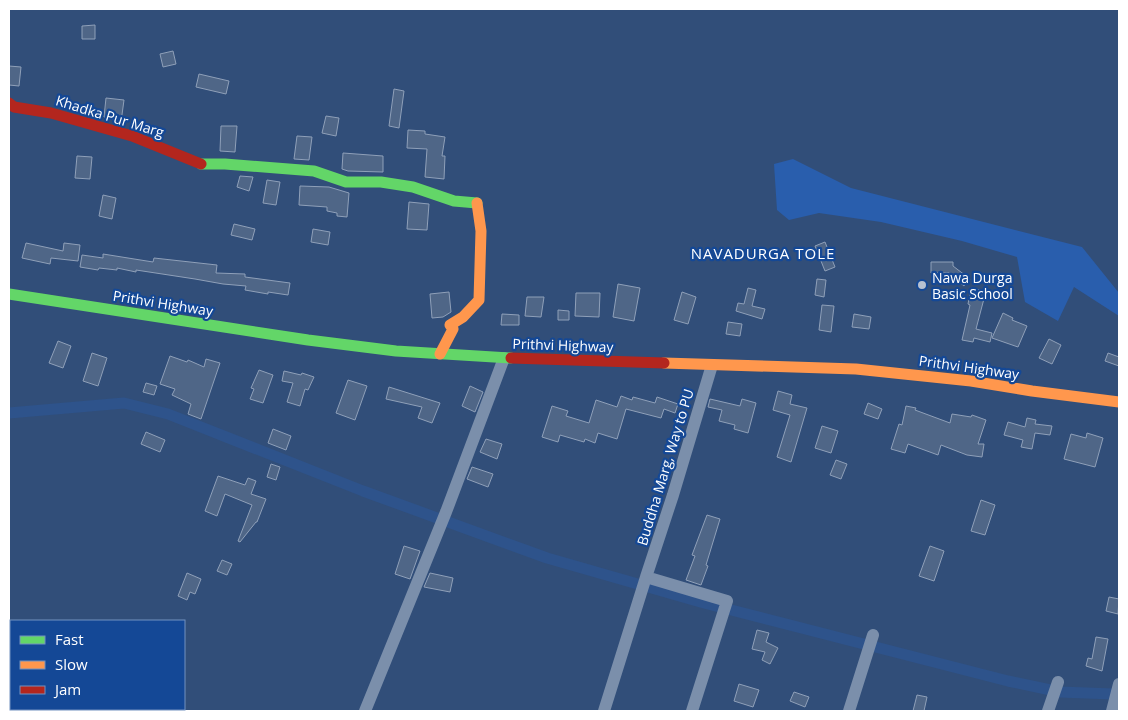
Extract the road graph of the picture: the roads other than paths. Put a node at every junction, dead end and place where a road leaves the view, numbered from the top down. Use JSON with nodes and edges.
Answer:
{"nodes":[{"id":1,"x":9,"y":103,"type":"edge"},
{"id":2,"x":9,"y":294,"type":"edge"},
{"id":3,"x":440,"y":354,"type":"junction"},
{"id":4,"x":504,"y":358,"type":"junction"},
{"id":5,"x":712,"y":365,"type":"junction"},
{"id":6,"x":1119,"y":402,"type":"edge"},
{"id":7,"x":646,"y":577,"type":"junction"},
{"id":8,"x":873,"y":635,"type":"dead end"},
{"id":9,"x":1058,"y":682,"type":"dead end"},
{"id":10,"x":1119,"y":684,"type":"edge"},
{"id":11,"x":365,"y":711,"type":"edge"},
{"id":12,"x":604,"y":711,"type":"edge"},
{"id":13,"x":692,"y":711,"type":"edge"},
{"id":14,"x":850,"y":711,"type":"edge"},
{"id":15,"x":1048,"y":711,"type":"edge"},
{"id":16,"x":1112,"y":711,"type":"edge"}],
"edges":[{"from":1,"to":3,"type":"main road","name":"Khadka Pur Marg"},
{"from":2,"to":3,"type":"main road","name":"Prithvi Highway"},
{"from":3,"to":4,"type":"main road","name":"Prithvi Highway"},
{"from":4,"to":5,"type":"main road","name":"Prithvi Highway"},
{"from":4,"to":11,"type":"street"},
{"from":5,"to":6,"type":"main road","name":"Prithvi Highway"},
{"from":5,"to":7,"type":"street","name":"Buddha Marg, Way to PU"},
{"from":7,"to":12,"type":"street","name":"Buddha Marg, Way to PU"},
{"from":7,"to":13,"type":"street"},
{"from":8,"to":14,"type":"street"},
{"from":9,"to":15,"type":"street"},
{"from":10,"to":16,"type":"street"}]}
